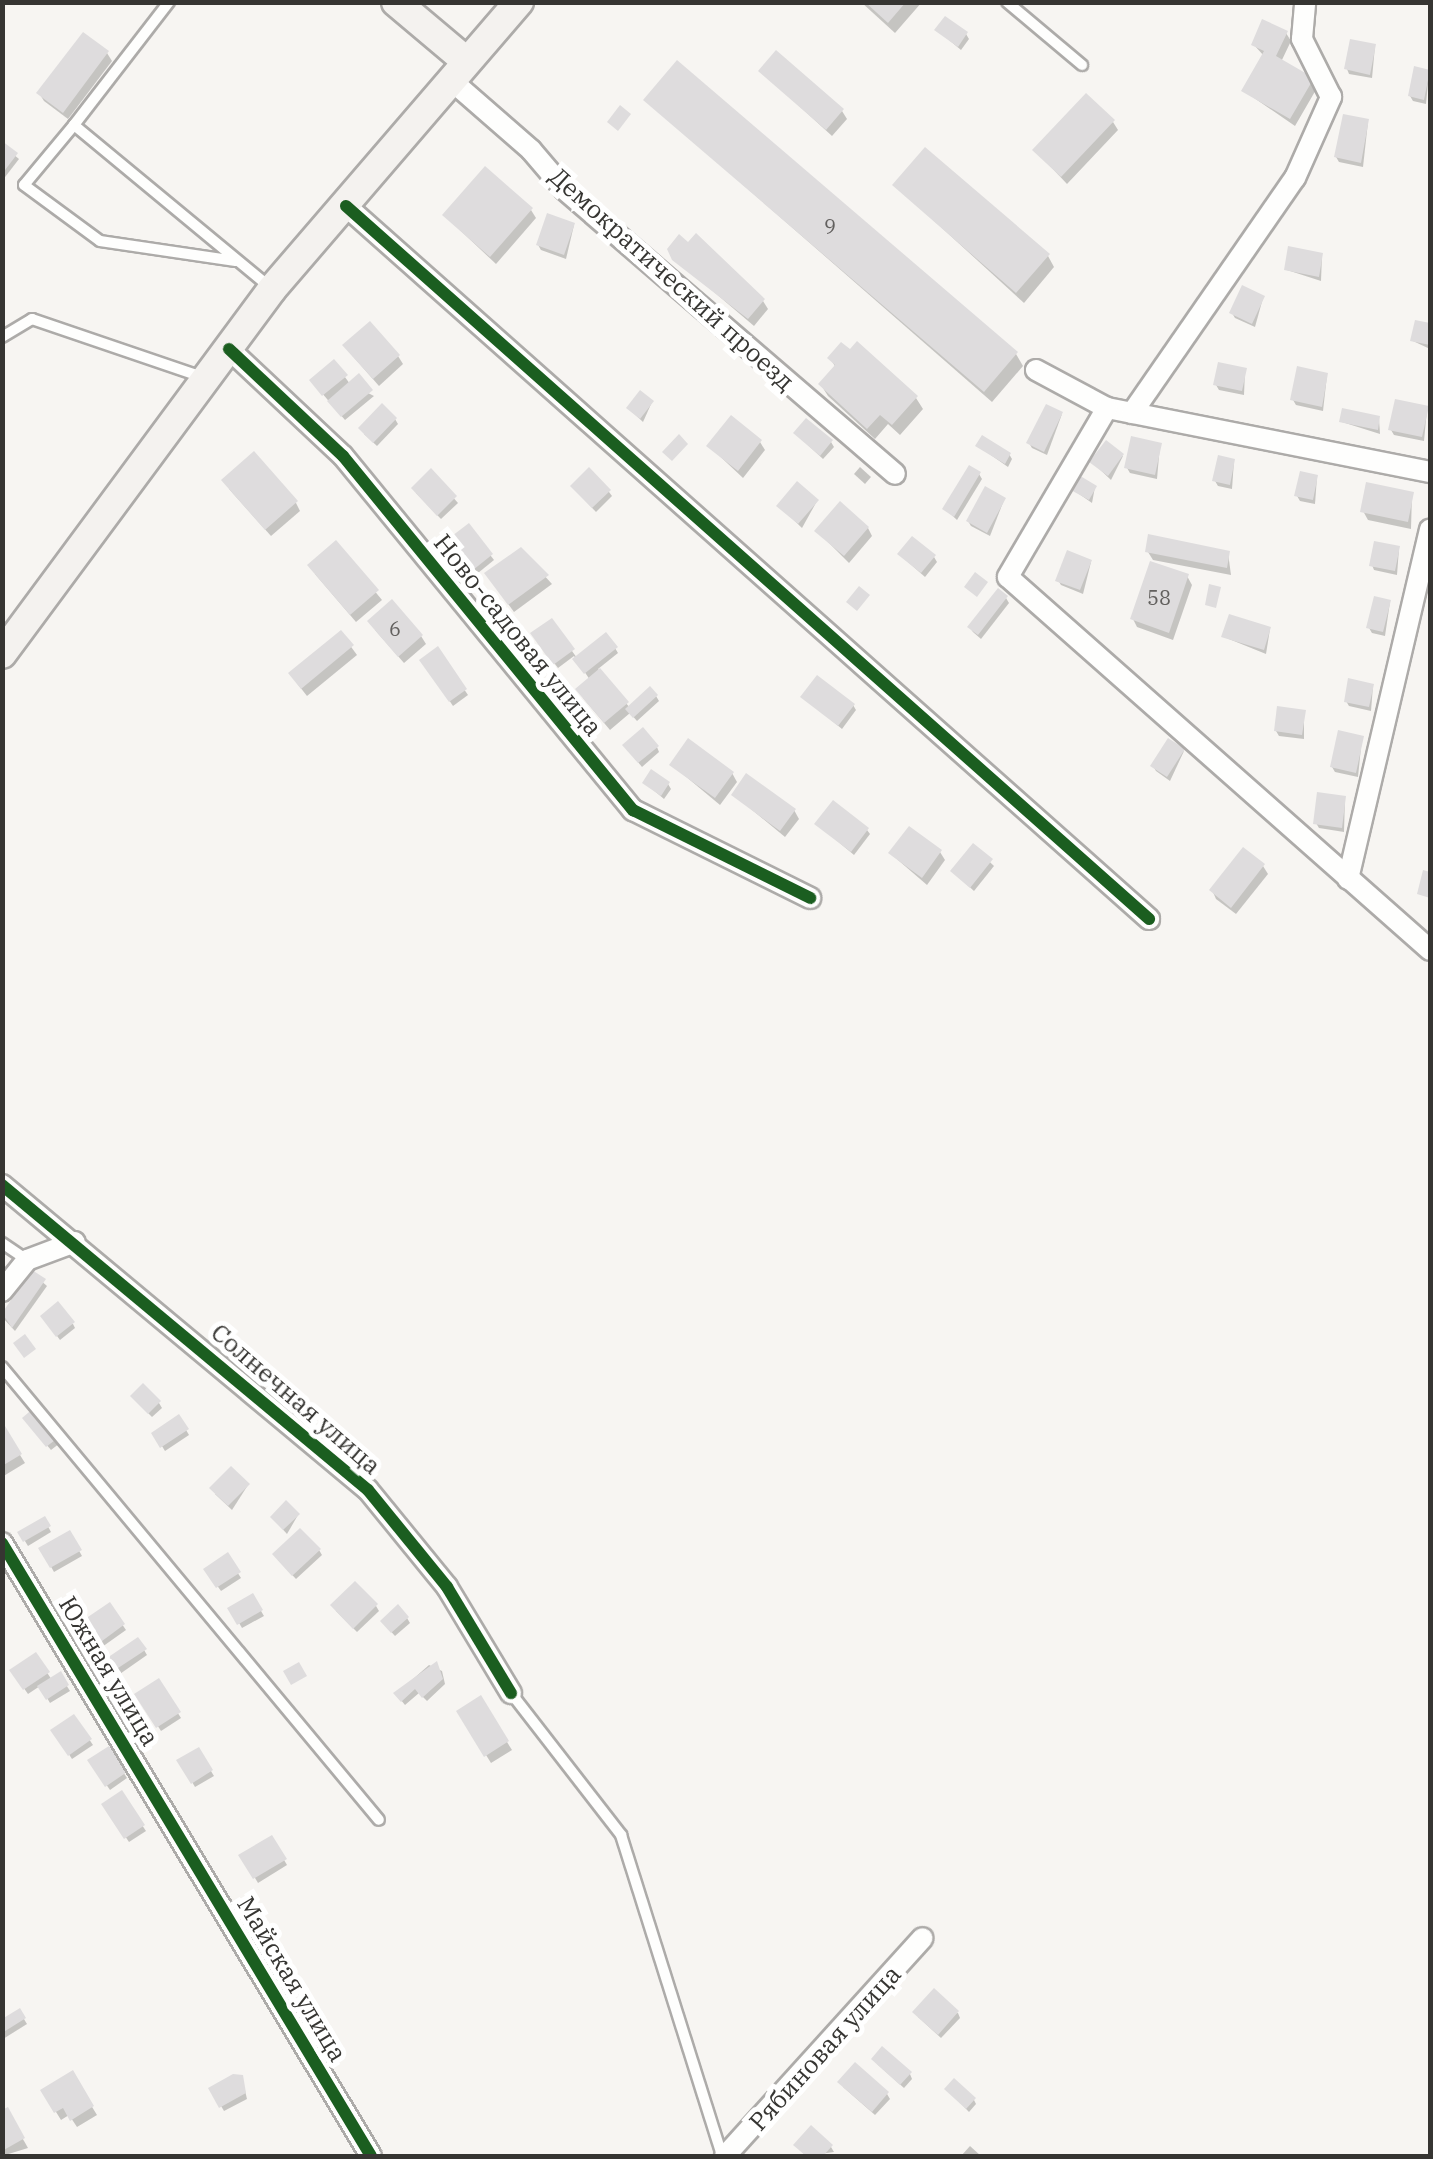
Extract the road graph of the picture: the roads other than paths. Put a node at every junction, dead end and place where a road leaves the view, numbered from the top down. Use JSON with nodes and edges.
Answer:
{"nodes":[{"id":1,"x":168,"y":2,"type":"edge"},
{"id":2,"x":396,"y":2,"type":"edge"},
{"id":3,"x":519,"y":2,"type":"edge"},
{"id":4,"x":1007,"y":2,"type":"edge"},
{"id":5,"x":1305,"y":2,"type":"edge"},
{"id":6,"x":1082,"y":65,"type":"dead end"},
{"id":7,"x":454,"y":78,"type":"junction"},
{"id":8,"x":74,"y":125,"type":"junction"},
{"id":9,"x":346,"y":206,"type":"junction"},
{"id":10,"x":239,"y":262,"type":"junction"},
{"id":11,"x":272,"y":290,"type":"junction"},
{"id":12,"x":2,"y":338,"type":"edge"},
{"id":13,"x":228,"y":349,"type":"junction"},
{"id":14,"x":1036,"y":370,"type":"dead end"},
{"id":15,"x":206,"y":379,"type":"junction"},
{"id":16,"x":1107,"y":408,"type":"junction"},
{"id":17,"x":1132,"y":413,"type":"junction"},
{"id":18,"x":1430,"y":472,"type":"edge"},
{"id":19,"x":895,"y":474,"type":"dead end"},
{"id":20,"x":1430,"y":529,"type":"edge"},
{"id":21,"x":2,"y":654,"type":"edge"},
{"id":22,"x":1348,"y":878,"type":"junction"},
{"id":23,"x":810,"y":898,"type":"dead end"},
{"id":24,"x":1149,"y":919,"type":"dead end"},
{"id":25,"x":1430,"y":950,"type":"edge"},
{"id":26,"x":2,"y":1185,"type":"edge"},
{"id":27,"x":2,"y":1242,"type":"edge"},
{"id":28,"x":75,"y":1242,"type":"junction"},
{"id":29,"x":27,"y":1260,"type":"junction"},
{"id":30,"x":3,"y":1290,"type":"edge"},
{"id":31,"x":2,"y":1367,"type":"edge"},
{"id":32,"x":2,"y":1543,"type":"edge"},
{"id":33,"x":512,"y":1693,"type":"joint"},
{"id":34,"x":379,"y":1820,"type":"dead end"},
{"id":35,"x":175,"y":1825,"type":"joint"},
{"id":36,"x":923,"y":1938,"type":"dead end"},
{"id":37,"x":370,"y":2156,"type":"edge"},
{"id":38,"x":724,"y":2156,"type":"edge"}],
"edges":[{"from":1,"to":8,"type":"lane"},
{"from":2,"to":7,"type":"main road"},
{"from":3,"to":7,"type":"main road"},
{"from":4,"to":6,"type":"lane"},
{"from":5,"to":17,"type":"street"},
{"from":7,"to":9,"type":"main road"},
{"from":7,"to":19,"type":"street","name":"Демократический проезд"},
{"from":8,"to":10,"type":"lane"},
{"from":8,"to":10,"type":"lane"},
{"from":9,"to":11,"type":"main road"},
{"from":9,"to":24,"type":"street"},
{"from":10,"to":11,"type":"lane"},
{"from":11,"to":13,"type":"main road"},
{"from":12,"to":15,"type":"lane"},
{"from":13,"to":15,"type":"main road"},
{"from":13,"to":23,"type":"street","name":"Ново-садовая улица"},
{"from":14,"to":16,"type":"street"},
{"from":15,"to":21,"type":"main road"},
{"from":16,"to":17,"type":"street"},
{"from":16,"to":22,"type":"street"},
{"from":17,"to":18,"type":"street"},
{"from":20,"to":22,"type":"street"},
{"from":22,"to":25,"type":"street"},
{"from":26,"to":28,"type":"street","name":"Солнечная улица"},
{"from":27,"to":29,"type":"lane"},
{"from":28,"to":29,"type":"street"},
{"from":28,"to":33,"type":"street","name":"Солнечная улица"},
{"from":29,"to":30,"type":"street"},
{"from":31,"to":34,"type":"lane"},
{"from":32,"to":35,"type":"street","name":"Южная улица"},
{"from":33,"to":38,"type":"lane"},
{"from":35,"to":37,"type":"street","name":"Майская улица"},
{"from":36,"to":38,"type":"street","name":"Рябиновая улица"}]}
